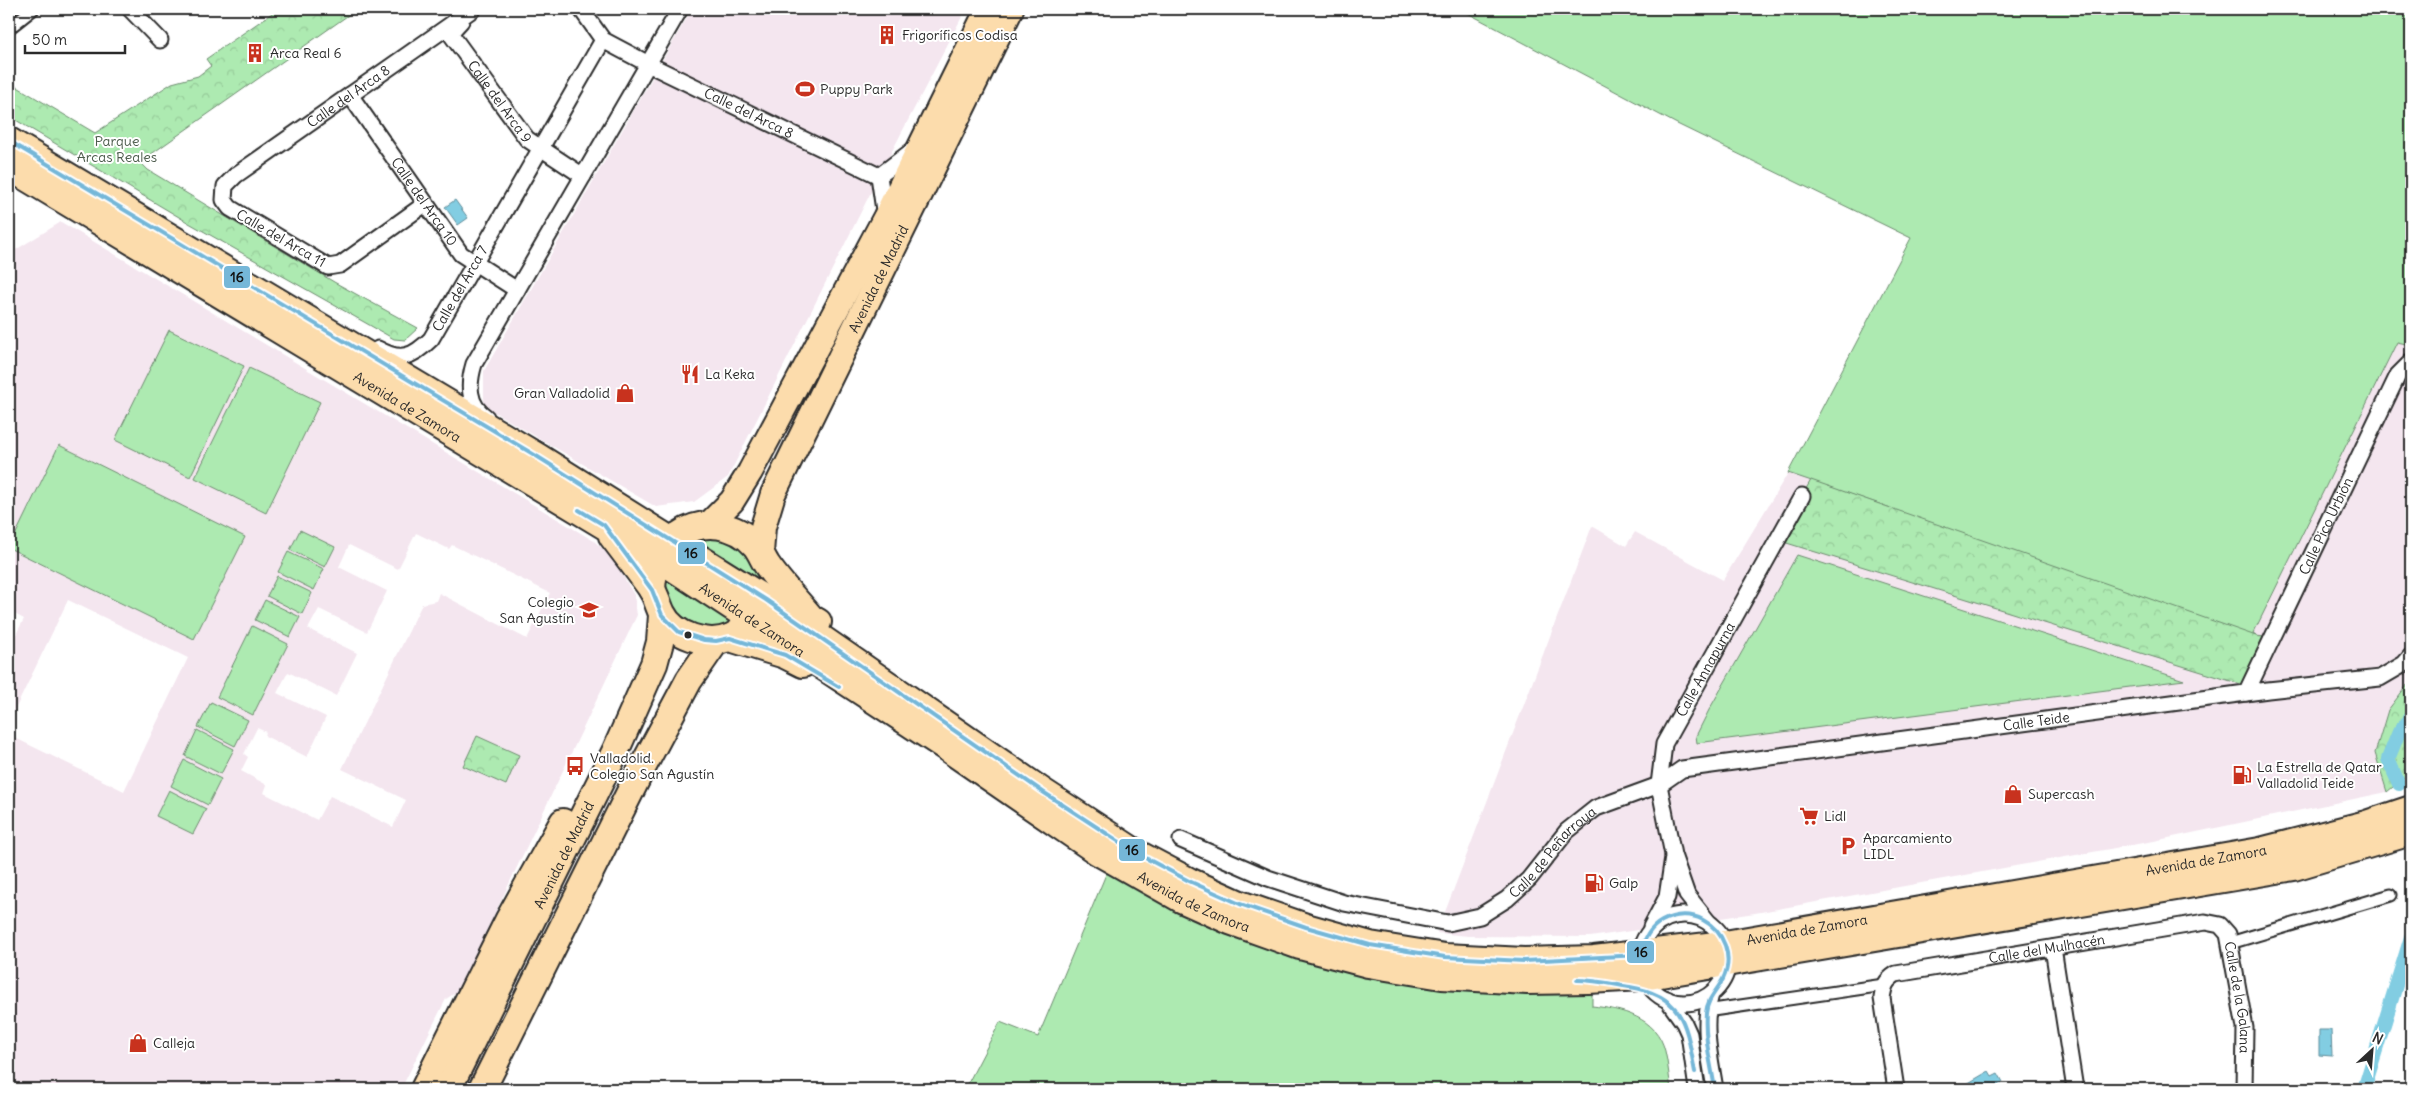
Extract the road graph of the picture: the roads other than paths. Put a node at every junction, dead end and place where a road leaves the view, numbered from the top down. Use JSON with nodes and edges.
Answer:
{"nodes":[{"id":1,"x":33,"y":9,"type":"edge"},
{"id":2,"x":130,"y":9,"type":"edge"},
{"id":3,"x":581,"y":9,"type":"edge"},
{"id":4,"x":680,"y":9,"type":"edge"},
{"id":5,"x":988,"y":9,"type":"edge"},
{"id":6,"x":1011,"y":9,"type":"edge"},
{"id":7,"x":470,"y":10,"type":"edge"},
{"id":8,"x":9,"y":28,"type":"edge"},
{"id":9,"x":160,"y":40,"type":"dead end"},
{"id":10,"x":603,"y":40,"type":"junction"},
{"id":11,"x":648,"y":64,"type":"junction"},
{"id":12,"x":350,"y":95,"type":"junction"},
{"id":13,"x":9,"y":140,"type":"edge"},
{"id":14,"x":923,"y":142,"type":"junction"},
{"id":15,"x":540,"y":148,"type":"junction"},
{"id":16,"x":9,"y":167,"type":"edge"},
{"id":17,"x":583,"y":176,"type":"junction"},
{"id":18,"x":879,"y":176,"type":"junction"},
{"id":19,"x":225,"y":186,"type":"joint"},
{"id":20,"x":425,"y":204,"type":"junction"},
{"id":21,"x":885,"y":218,"type":"junction"},
{"id":22,"x":474,"y":262,"type":"junction"},
{"id":23,"x":229,"y":272,"type":"junction"},
{"id":24,"x":517,"y":290,"type":"junction"},
{"id":25,"x":2411,"y":362,"type":"edge"},
{"id":26,"x":538,"y":457,"type":"junction"},
{"id":27,"x":1802,"y":496,"type":"dead end"},
{"id":28,"x":604,"y":525,"type":"junction"},
{"id":29,"x":708,"y":525,"type":"junction"},
{"id":30,"x":664,"y":549,"type":"junction"},
{"id":31,"x":764,"y":559,"type":"junction"},
{"id":32,"x":652,"y":590,"type":"junction"},
{"id":33,"x":761,"y":610,"type":"junction"},
{"id":34,"x":662,"y":614,"type":"junction"},
{"id":35,"x":723,"y":639,"type":"junction"},
{"id":36,"x":2411,"y":656,"type":"edge"},
{"id":37,"x":2246,"y":693,"type":"junction"},
{"id":38,"x":950,"y":739,"type":"junction"},
{"id":39,"x":615,"y":752,"type":"junction"},
{"id":40,"x":1659,"y":785,"type":"junction"},
{"id":41,"x":2411,"y":809,"type":"edge"},
{"id":42,"x":2411,"y":832,"type":"edge"},
{"id":43,"x":1181,"y":840,"type":"dead end"},
{"id":44,"x":2411,"y":846,"type":"edge"},
{"id":45,"x":1673,"y":855,"type":"junction"},
{"id":46,"x":2294,"y":867,"type":"junction"},
{"id":47,"x":2391,"y":895,"type":"dead end"},
{"id":48,"x":2205,"y":922,"type":"joint"},
{"id":49,"x":2230,"y":943,"type":"junction"},
{"id":50,"x":1773,"y":945,"type":"junction"},
{"id":51,"x":2053,"y":948,"type":"junction"},
{"id":52,"x":1718,"y":955,"type":"junction"},
{"id":53,"x":1650,"y":966,"type":"junction"},
{"id":54,"x":1600,"y":968,"type":"junction"},
{"id":55,"x":1886,"y":982,"type":"junction"},
{"id":56,"x":1706,"y":1011,"type":"junction"},
{"id":57,"x":424,"y":1089,"type":"edge"},
{"id":58,"x":448,"y":1089,"type":"edge"},
{"id":59,"x":482,"y":1089,"type":"edge"},
{"id":60,"x":1698,"y":1089,"type":"edge"},
{"id":61,"x":1715,"y":1089,"type":"edge"},
{"id":62,"x":1896,"y":1089,"type":"edge"},
{"id":63,"x":2074,"y":1089,"type":"edge"},
{"id":64,"x":2244,"y":1089,"type":"edge"}],
"edges":[{"from":1,"to":8,"type":"street"},
{"from":2,"to":9,"type":"street"},
{"from":3,"to":10,"type":"street","name":"Calle del Arca 8"},
{"from":4,"to":11,"type":"street"},
{"from":5,"to":14,"type":"main road","name":"Avenida de Madrid"},
{"from":6,"to":31,"type":"main road","name":"Avenida de Madrid"},
{"from":7,"to":12,"type":"street","name":"Calle del Arca 8"},
{"from":7,"to":15,"type":"street","name":"Calle del Arca 9"},
{"from":10,"to":11,"type":"street","name":"Calle del Arca 8"},
{"from":10,"to":15,"type":"street","name":"Calle del Arca 7"},
{"from":11,"to":17,"type":"street"},
{"from":11,"to":18,"type":"street","name":"Calle del Arca 8"},
{"from":12,"to":19,"type":"street","name":"Calle del Arca 8"},
{"from":12,"to":20,"type":"street","name":"Calle del Arca 10"},
{"from":13,"to":23,"type":"highway","name":"Avenida de Zamora"},
{"from":14,"to":18,"type":"street"},
{"from":14,"to":21,"type":"main road","name":"Avenida de Madrid"},
{"from":15,"to":17,"type":"street","name":"Calle del Arca 9"},
{"from":15,"to":22,"type":"street","name":"Calle del Arca 7"},
{"from":16,"to":28,"type":"highway","name":"Avenida de Zamora"},
{"from":17,"to":24,"type":"street"},
{"from":18,"to":21,"type":"street","name":"Avenida de Madrid"},
{"from":19,"to":20,"type":"street","name":"Calle del Arca 11"},
{"from":20,"to":22,"type":"street","name":"Calle del Arca 10"},
{"from":21,"to":29,"type":"main road","name":"Avenida de Madrid"},
{"from":22,"to":23,"type":"street","name":"Calle del Arca 7"},
{"from":22,"to":24,"type":"street","name":"Calle del Arca 10"},
{"from":23,"to":26,"type":"highway","name":"Avenida de Zamora"},
{"from":24,"to":26,"type":"street"},
{"from":25,"to":37,"type":"street","name":"Calle Pico Urbión"},
{"from":26,"to":30,"type":"highway","name":"Avenida de Zamora"},
{"from":27,"to":40,"type":"street","name":"Calle Annapurna"},
{"from":28,"to":30,"type":"highway","name":"Avenida de Zamora"},
{"from":28,"to":32,"type":"highway"},
{"from":29,"to":30,"type":"highway"},
{"from":29,"to":31,"type":"highway"},
{"from":30,"to":32,"type":"highway"},
{"from":30,"to":33,"type":"highway","name":"Avenida de Zamora"},
{"from":31,"to":33,"type":"highway"},
{"from":31,"to":38,"type":"highway"},
{"from":32,"to":34,"type":"highway"},
{"from":33,"to":35,"type":"highway"},
{"from":33,"to":38,"type":"highway","name":"Avenida de Zamora"},
{"from":34,"to":35,"type":"highway"},
{"from":34,"to":39,"type":"highway","name":"Avenida de Madrid"},
{"from":35,"to":38,"type":"highway"},
{"from":35,"to":59,"type":"highway"},
{"from":36,"to":37,"type":"street","name":"Calle Teide"},
{"from":37,"to":40,"type":"street","name":"Calle Teide"},
{"from":38,"to":54,"type":"highway","name":"Avenida de Zamora"},
{"from":39,"to":57,"type":"highway"},
{"from":39,"to":58,"type":"highway","name":"Avenida de Madrid"},
{"from":40,"to":43,"type":"street","name":"Calle de Peñarroya"},
{"from":40,"to":45,"type":"street","name":"Calle Annapurna"},
{"from":41,"to":50,"type":"highway","name":"Avenida de Zamora"},
{"from":42,"to":46,"type":"highway","name":"Avenida de Zamora"},
{"from":44,"to":46,"type":"highway"},
{"from":45,"to":52,"type":"street","name":"Calle Annapurna"},
{"from":45,"to":53,"type":"street","name":"Calle Annapurna"},
{"from":46,"to":50,"type":"highway","name":"Avenida de Zamora"},
{"from":47,"to":49,"type":"street"},
{"from":48,"to":49,"type":"street","name":"Calle de la Galana"},
{"from":48,"to":51,"type":"street","name":"Calle del Mulhacén"},
{"from":49,"to":64,"type":"street","name":"Calle de la Galana"},
{"from":50,"to":52,"type":"highway"},
{"from":50,"to":52,"type":"highway","name":"Avenida de Zamora"},
{"from":51,"to":55,"type":"street","name":"Calle del Mulhacén"},
{"from":51,"to":63,"type":"street"},
{"from":52,"to":53,"type":"highway","name":"Avenida de Zamora"},
{"from":52,"to":53,"type":"street"},
{"from":52,"to":53,"type":"street"},
{"from":52,"to":56,"type":"street"},
{"from":53,"to":54,"type":"highway","name":"Avenida de Zamora"},
{"from":53,"to":54,"type":"highway"},
{"from":53,"to":60,"type":"street"},
{"from":55,"to":56,"type":"street","name":"Calle del Mulhacén"},
{"from":55,"to":62,"type":"street"},
{"from":56,"to":61,"type":"street"}]}
